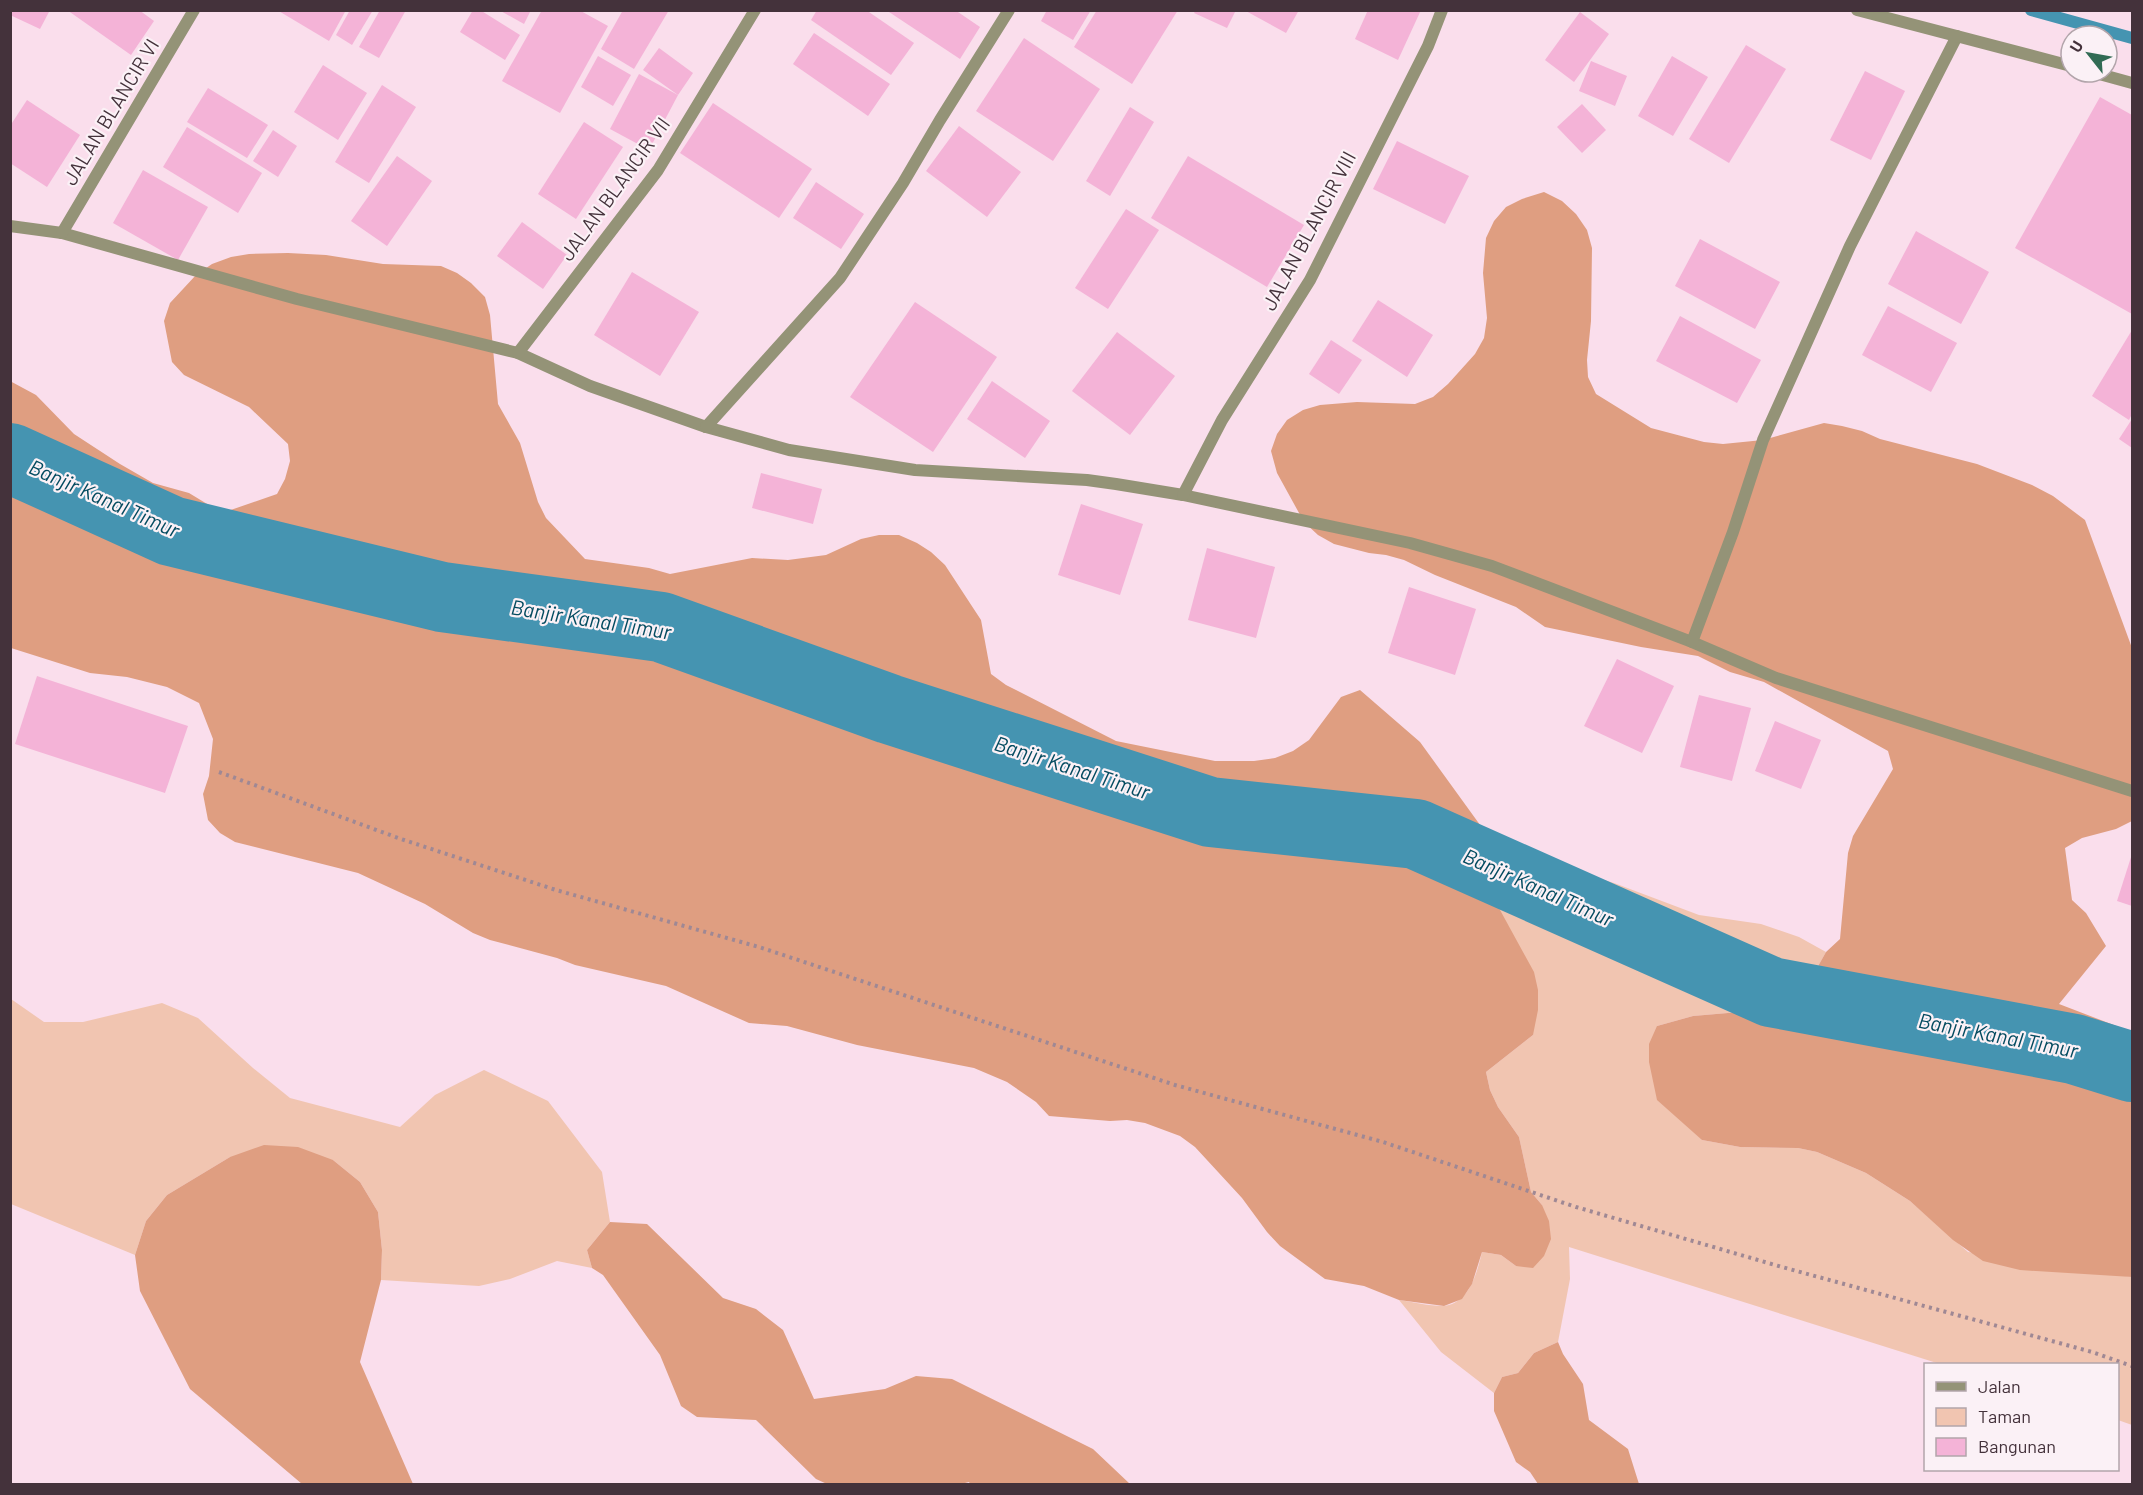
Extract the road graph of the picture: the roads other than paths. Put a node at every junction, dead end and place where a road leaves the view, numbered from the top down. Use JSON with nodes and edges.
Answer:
{"nodes":[{"id":1,"x":194,"y":10,"type":"edge"},
{"id":2,"x":755,"y":10,"type":"edge"},
{"id":3,"x":1009,"y":10,"type":"edge"},
{"id":4,"x":1442,"y":10,"type":"edge"},
{"id":5,"x":1857,"y":10,"type":"edge"},
{"id":6,"x":1957,"y":36,"type":"junction"},
{"id":7,"x":2059,"y":63,"type":"edge"},
{"id":8,"x":10,"y":226,"type":"edge"},
{"id":9,"x":62,"y":233,"type":"junction"},
{"id":10,"x":518,"y":353,"type":"junction"},
{"id":11,"x":706,"y":427,"type":"junction"},
{"id":12,"x":1183,"y":495,"type":"junction"},
{"id":13,"x":1692,"y":642,"type":"junction"},
{"id":14,"x":2133,"y":791,"type":"edge"}],
"edges":[{"from":1,"to":9,"type":"street","name":"JALAN BLANCIR VI"},
{"from":2,"to":10,"type":"street","name":"JALAN BLANCIR VII"},
{"from":3,"to":11,"type":"street"},
{"from":4,"to":12,"type":"street","name":"JALAN BLANCIR VIII"},
{"from":5,"to":6,"type":"street"},
{"from":6,"to":7,"type":"street"},
{"from":6,"to":13,"type":"street"},
{"from":8,"to":9,"type":"street"},
{"from":9,"to":10,"type":"street"},
{"from":10,"to":11,"type":"street"},
{"from":11,"to":12,"type":"street"},
{"from":12,"to":13,"type":"street"},
{"from":13,"to":14,"type":"street"}]}
